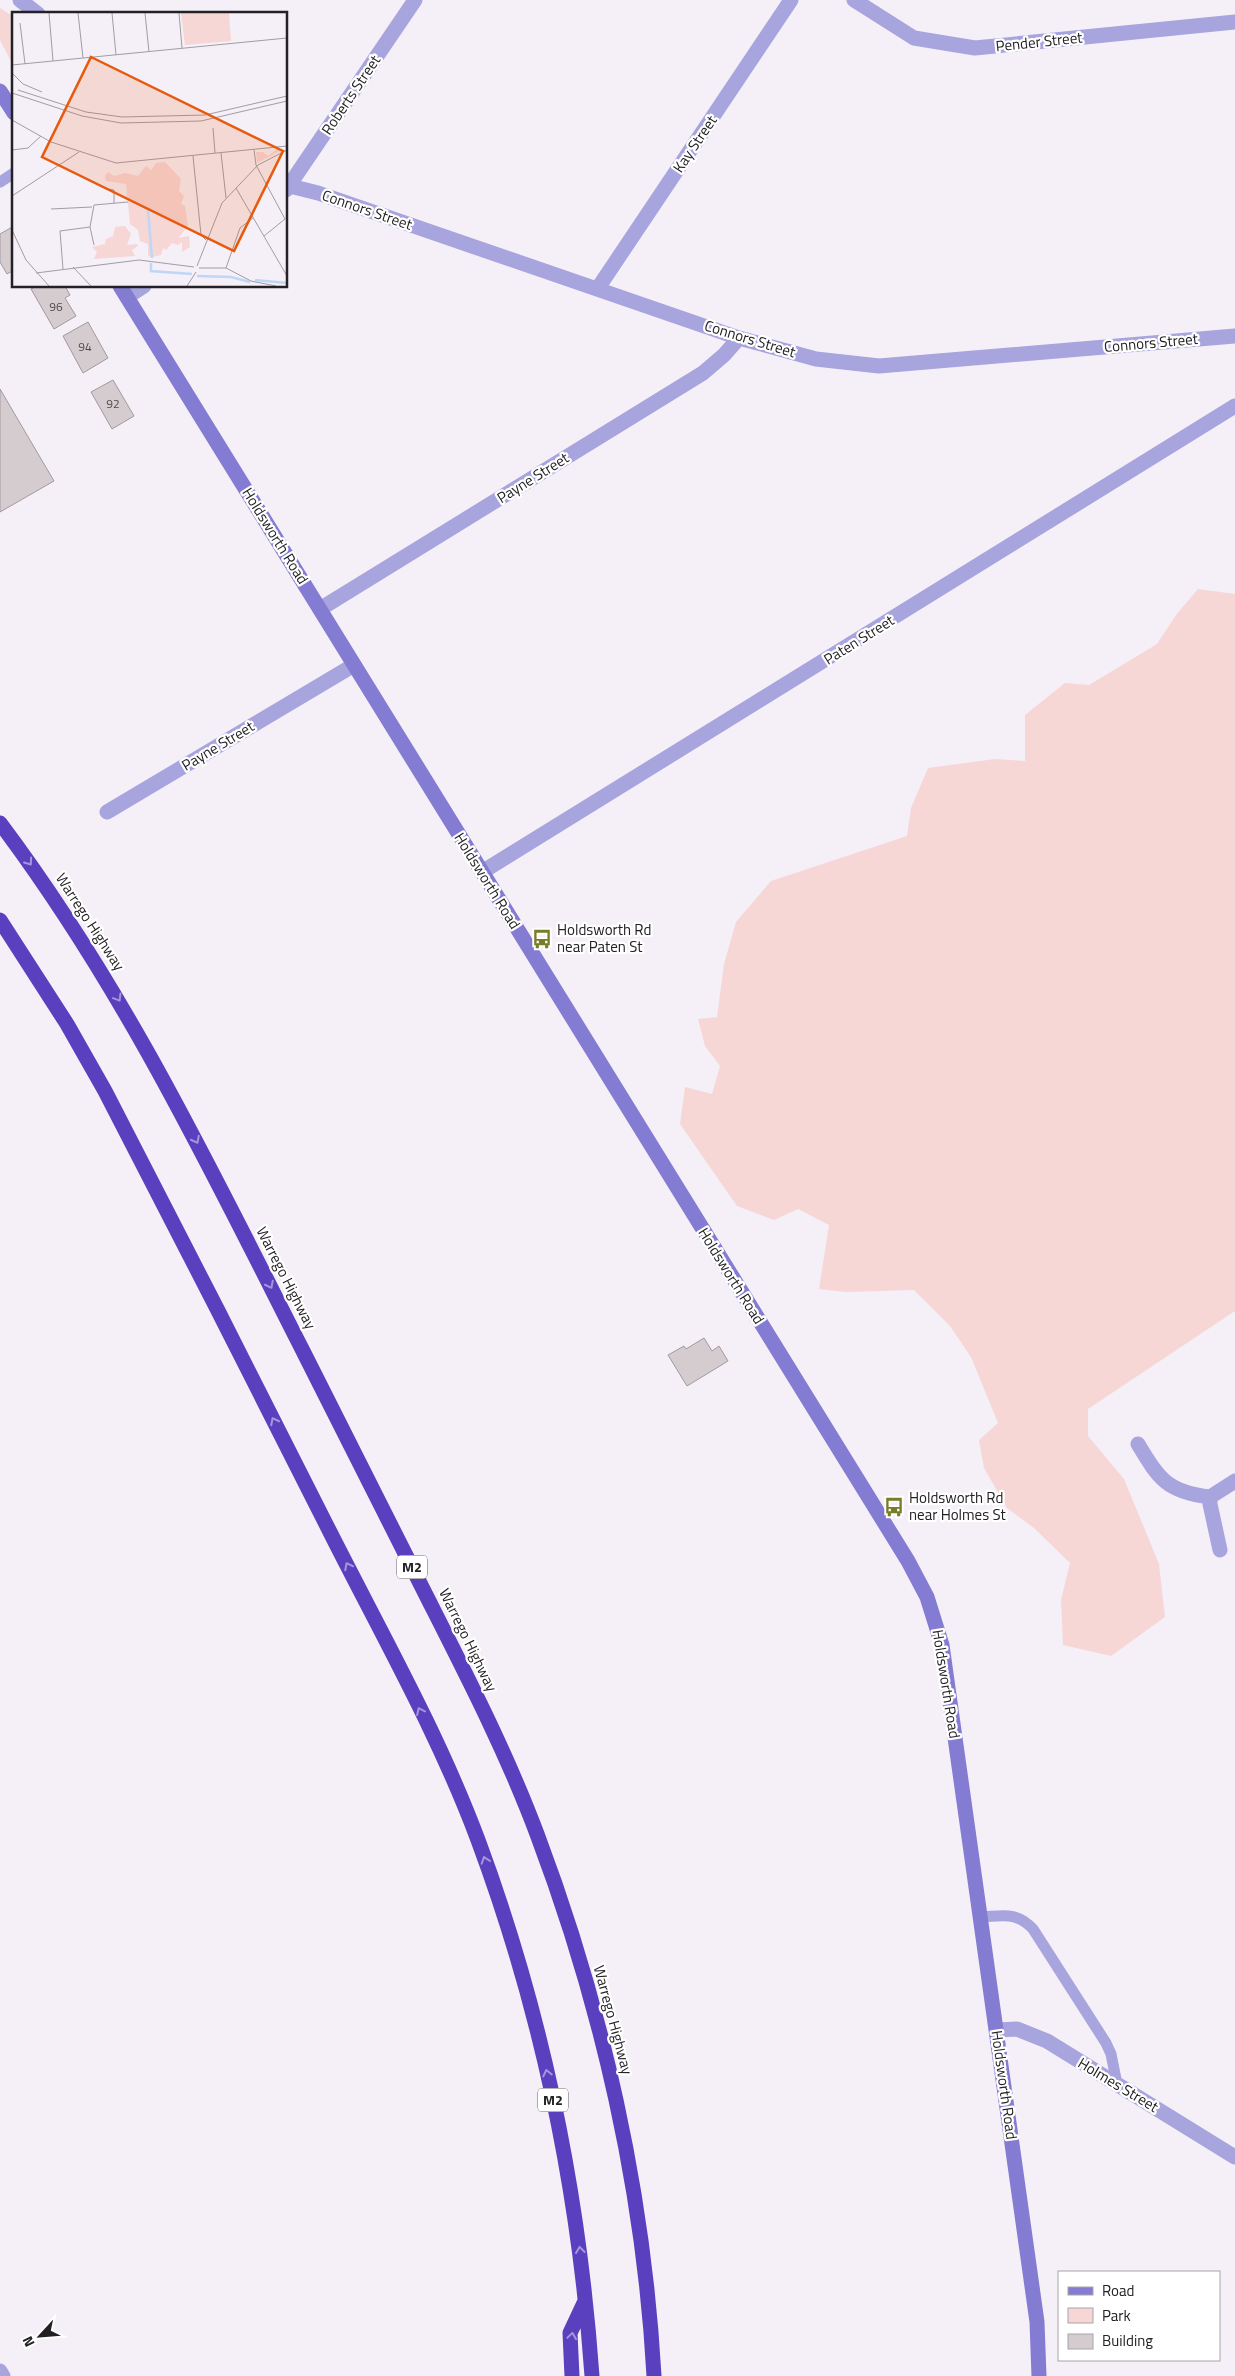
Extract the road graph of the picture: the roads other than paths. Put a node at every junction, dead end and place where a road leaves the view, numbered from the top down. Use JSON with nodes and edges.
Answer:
{"nodes":[{"id":1,"x":20,"y":0,"type":"edge"},
{"id":2,"x":414,"y":0,"type":"edge"},
{"id":3,"x":791,"y":0,"type":"edge"},
{"id":4,"x":854,"y":0,"type":"edge"},
{"id":5,"x":35,"y":12,"type":"edge"},
{"id":6,"x":1235,"y":22,"type":"edge"},
{"id":7,"x":0,"y":91,"type":"edge"},
{"id":8,"x":12,"y":110,"type":"edge"},
{"id":9,"x":12,"y":174,"type":"edge"},
{"id":10,"x":0,"y":182,"type":"edge"},
{"id":11,"x":288,"y":186,"type":"edge"},
{"id":12,"x":288,"y":187,"type":"edge"},
{"id":13,"x":137,"y":288,"type":"edge"},
{"id":14,"x":598,"y":288,"type":"junction"},
{"id":15,"x":123,"y":292,"type":"edge"},
{"id":16,"x":1235,"y":336,"type":"edge"},
{"id":17,"x":739,"y":338,"type":"junction"},
{"id":18,"x":1235,"y":406,"type":"edge"},
{"id":19,"x":320,"y":609,"type":"junction"},
{"id":20,"x":354,"y":665,"type":"junction"},
{"id":21,"x":107,"y":812,"type":"dead end"},
{"id":22,"x":0,"y":823,"type":"edge"},
{"id":23,"x":482,"y":872,"type":"junction"},
{"id":24,"x":0,"y":920,"type":"edge"},
{"id":25,"x":1138,"y":1444,"type":"dead end"},
{"id":26,"x":1235,"y":1481,"type":"edge"},
{"id":27,"x":1210,"y":1497,"type":"junction"},
{"id":28,"x":1220,"y":1550,"type":"dead end"},
{"id":29,"x":980,"y":1916,"type":"junction"},
{"id":30,"x":997,"y":2030,"type":"junction"},
{"id":31,"x":1118,"y":2084,"type":"junction"},
{"id":32,"x":1235,"y":2157,"type":"edge"},
{"id":33,"x":586,"y":2298,"type":"junction"},
{"id":34,"x":0,"y":2371,"type":"edge"},
{"id":35,"x":3,"y":2376,"type":"edge"},
{"id":36,"x":572,"y":2376,"type":"edge"},
{"id":37,"x":592,"y":2376,"type":"edge"},
{"id":38,"x":654,"y":2376,"type":"edge"},
{"id":39,"x":1039,"y":2376,"type":"edge"}],
"edges":[{"from":1,"to":5,"type":"street"},
{"from":2,"to":11,"type":"street","name":"Roberts Street"},
{"from":3,"to":14,"type":"street","name":"Kay Street"},
{"from":4,"to":6,"type":"street","name":"Pender Street"},
{"from":7,"to":8,"type":"street"},
{"from":9,"to":10,"type":"lane"},
{"from":12,"to":14,"type":"street","name":"Connors Street"},
{"from":13,"to":15,"type":"street"},
{"from":14,"to":17,"type":"street","name":"Connors Street"},
{"from":15,"to":19,"type":"street","name":"Holdsworth Road"},
{"from":16,"to":17,"type":"street","name":"Connors Street"},
{"from":17,"to":19,"type":"street","name":"Payne Street"},
{"from":18,"to":23,"type":"street","name":"Paten Street"},
{"from":19,"to":20,"type":"street","name":"Holdsworth Road"},
{"from":20,"to":21,"type":"street","name":"Payne Street"},
{"from":20,"to":23,"type":"street","name":"Holdsworth Road"},
{"from":22,"to":38,"type":"highway","name":"Warrego Highway","number":"M2","one_way":true},
{"from":23,"to":29,"type":"street","name":"Holdsworth Road"},
{"from":33,"to":24,"type":"highway","number":"M2","one_way":true},
{"from":25,"to":27,"type":"street"},
{"from":26,"to":27,"type":"street"},
{"from":27,"to":28,"type":"street"},
{"from":29,"to":30,"type":"street","name":"Holdsworth Road"},
{"from":29,"to":31,"type":"lane"},
{"from":30,"to":31,"type":"street","name":"Holmes Street"},
{"from":30,"to":39,"type":"street","name":"Holdsworth Road"},
{"from":31,"to":32,"type":"street","name":"Holmes Street"},
{"from":36,"to":33,"type":"highway","one_way":true},
{"from":33,"to":37,"type":"highway","number":"M2"},
{"from":34,"to":35,"type":"street"}]}
